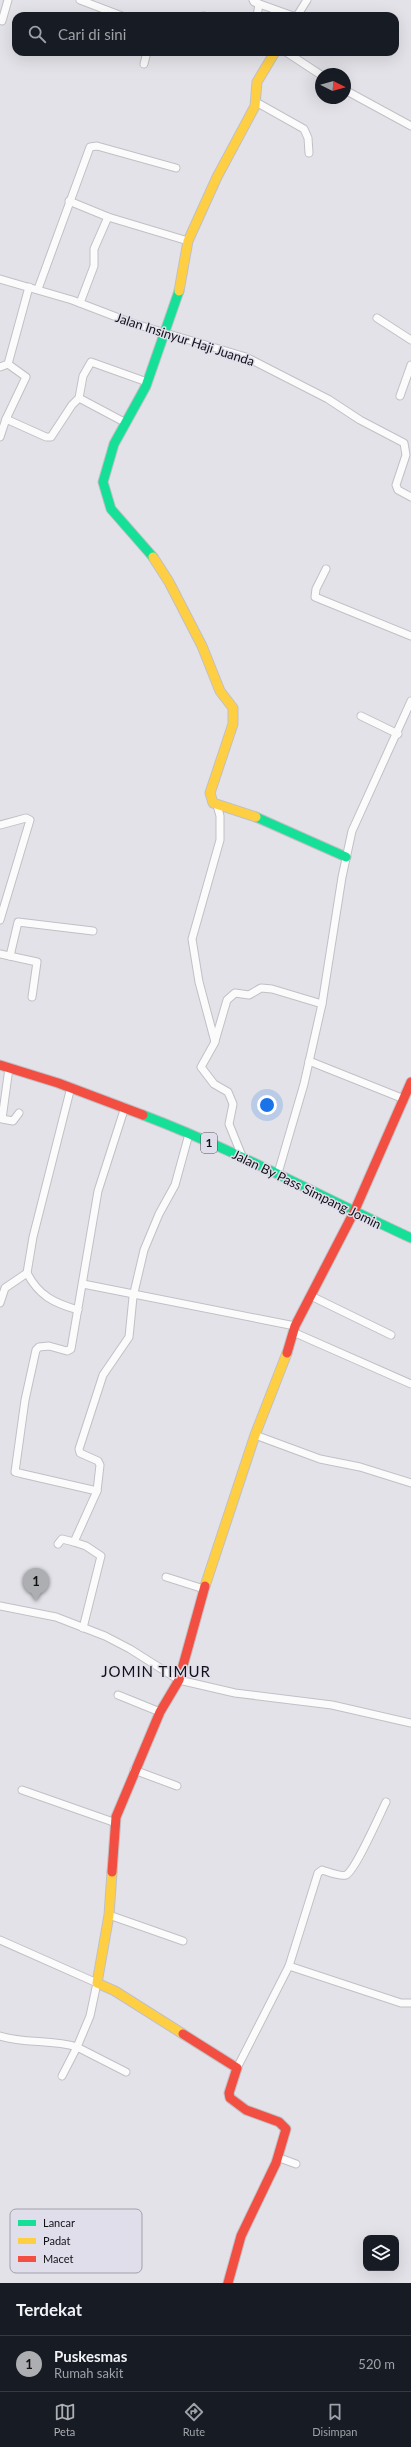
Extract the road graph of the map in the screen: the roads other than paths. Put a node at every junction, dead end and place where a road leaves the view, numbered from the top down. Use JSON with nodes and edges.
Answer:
{"nodes":[{"id":1,"x":8,"y":0,"type":"edge"},
{"id":2,"x":80,"y":0,"type":"edge"},
{"id":3,"x":307,"y":0,"type":"edge"},
{"id":4,"x":256,"y":2,"type":"edge"},
{"id":5,"x":112,"y":12,"type":"edge"},
{"id":6,"x":257,"y":12,"type":"edge"},
{"id":7,"x":282,"y":12,"type":"edge"},
{"id":8,"x":300,"y":12,"type":"edge"},
{"id":9,"x":2,"y":21,"type":"dead end"},
{"id":10,"x":147,"y":56,"type":"edge"},
{"id":11,"x":273,"y":56,"type":"edge"},
{"id":12,"x":292,"y":56,"type":"edge"},
{"id":13,"x":144,"y":64,"type":"dead end"},
{"id":14,"x":315,"y":71,"type":"edge"},
{"id":15,"x":351,"y":93,"type":"edge"},
{"id":16,"x":256,"y":102,"type":"junction"},
{"id":17,"x":411,"y":126,"type":"edge"},
{"id":18,"x":309,"y":153,"type":"dead end"},
{"id":19,"x":176,"y":168,"type":"dead end"},
{"id":20,"x":69,"y":201,"type":"junction"},
{"id":21,"x":108,"y":217,"type":"junction"},
{"id":22,"x":188,"y":241,"type":"junction"},
{"id":23,"x":0,"y":279,"type":"edge"},
{"id":24,"x":28,"y":287,"type":"junction"},
{"id":25,"x":38,"y":290,"type":"junction"},
{"id":26,"x":80,"y":303,"type":"junction"},
{"id":27,"x":378,"y":318,"type":"dead end"},
{"id":28,"x":163,"y":332,"type":"junction"},
{"id":29,"x":411,"y":340,"type":"edge"},
{"id":30,"x":8,"y":364,"type":"junction"},
{"id":31,"x":411,"y":365,"type":"edge"},
{"id":32,"x":0,"y":367,"type":"edge"},
{"id":33,"x":147,"y":382,"type":"junction"},
{"id":34,"x":400,"y":396,"type":"dead end"},
{"id":35,"x":79,"y":398,"type":"junction"},
{"id":36,"x":6,"y":419,"type":"junction"},
{"id":37,"x":126,"y":422,"type":"junction"},
{"id":38,"x":0,"y":437,"type":"edge"},
{"id":39,"x":411,"y":497,"type":"edge"},
{"id":40,"x":326,"y":569,"type":"dead end"},
{"id":41,"x":411,"y":636,"type":"edge"},
{"id":42,"x":411,"y":701,"type":"edge"},
{"id":43,"x":361,"y":716,"type":"dead end"},
{"id":44,"x":398,"y":734,"type":"junction"},
{"id":45,"x":217,"y":805,"type":"junction"},
{"id":46,"x":0,"y":825,"type":"edge"},
{"id":47,"x":346,"y":857,"type":"junction"},
{"id":48,"x":0,"y":920,"type":"edge"},
{"id":49,"x":93,"y":931,"type":"dead end"},
{"id":50,"x":0,"y":954,"type":"edge"},
{"id":51,"x":10,"y":956,"type":"junction"},
{"id":52,"x":32,"y":997,"type":"dead end"},
{"id":53,"x":322,"y":1004,"type":"junction"},
{"id":54,"x":215,"y":1042,"type":"junction"},
{"id":55,"x":309,"y":1061,"type":"junction"},
{"id":56,"x":4,"y":1066,"type":"edge"},
{"id":57,"x":411,"y":1082,"type":"edge"},
{"id":58,"x":71,"y":1087,"type":"junction"},
{"id":59,"x":404,"y":1099,"type":"junction"},
{"id":60,"x":124,"y":1107,"type":"junction"},
{"id":61,"x":19,"y":1112,"type":"dead end"},
{"id":62,"x":189,"y":1134,"type":"junction"},
{"id":63,"x":242,"y":1156,"type":"junction"},
{"id":64,"x":278,"y":1173,"type":"junction"},
{"id":65,"x":354,"y":1212,"type":"junction"},
{"id":66,"x":411,"y":1238,"type":"edge"},
{"id":67,"x":27,"y":1273,"type":"junction"},
{"id":68,"x":83,"y":1284,"type":"junction"},
{"id":69,"x":134,"y":1292,"type":"junction"},
{"id":70,"x":311,"y":1296,"type":"junction"},
{"id":71,"x":0,"y":1303,"type":"edge"},
{"id":72,"x":78,"y":1310,"type":"junction"},
{"id":73,"x":294,"y":1329,"type":"junction"},
{"id":74,"x":391,"y":1335,"type":"dead end"},
{"id":75,"x":411,"y":1384,"type":"edge"},
{"id":76,"x":255,"y":1435,"type":"junction"},
{"id":77,"x":411,"y":1483,"type":"edge"},
{"id":78,"x":97,"y":1490,"type":"junction"},
{"id":79,"x":74,"y":1542,"type":"junction"},
{"id":80,"x":58,"y":1544,"type":"dead end"},
{"id":81,"x":166,"y":1577,"type":"dead end"},
{"id":82,"x":204,"y":1589,"type":"junction"},
{"id":83,"x":0,"y":1606,"type":"edge"},
{"id":84,"x":83,"y":1628,"type":"junction"},
{"id":85,"x":179,"y":1680,"type":"junction"},
{"id":86,"x":118,"y":1695,"type":"dead end"},
{"id":87,"x":160,"y":1712,"type":"junction"},
{"id":88,"x":411,"y":1723,"type":"edge"},
{"id":89,"x":134,"y":1770,"type":"junction"},
{"id":90,"x":177,"y":1786,"type":"dead end"},
{"id":91,"x":22,"y":1790,"type":"dead end"},
{"id":92,"x":386,"y":1802,"type":"dead end"},
{"id":93,"x":116,"y":1823,"type":"junction"},
{"id":94,"x":109,"y":1915,"type":"junction"},
{"id":95,"x":0,"y":1940,"type":"edge"},
{"id":96,"x":183,"y":1941,"type":"dead end"},
{"id":97,"x":289,"y":1966,"type":"junction"},
{"id":98,"x":97,"y":1983,"type":"junction"},
{"id":99,"x":411,"y":2003,"type":"edge"},
{"id":100,"x":0,"y":2036,"type":"edge"},
{"id":101,"x":77,"y":2047,"type":"junction"},
{"id":102,"x":237,"y":2068,"type":"junction"},
{"id":103,"x":126,"y":2072,"type":"dead end"},
{"id":104,"x":62,"y":2076,"type":"dead end"},
{"id":105,"x":277,"y":2157,"type":"junction"},
{"id":106,"x":296,"y":2164,"type":"dead end"},
{"id":107,"x":228,"y":2283,"type":"edge"}],
"edges":[{"from":1,"to":9,"type":"street"},
{"from":2,"to":5,"type":"street"},
{"from":3,"to":8,"type":"street"},
{"from":4,"to":6,"type":"street"},
{"from":4,"to":7,"type":"street"},
{"from":10,"to":13,"type":"street"},
{"from":11,"to":16,"type":"main road"},
{"from":12,"to":14,"type":"street"},
{"from":15,"to":17,"type":"street"},
{"from":16,"to":18,"type":"street"},
{"from":16,"to":22,"type":"main road"},
{"from":19,"to":20,"type":"street"},
{"from":20,"to":21,"type":"street"},
{"from":20,"to":25,"type":"street"},
{"from":21,"to":22,"type":"street"},
{"from":21,"to":26,"type":"street"},
{"from":22,"to":28,"type":"main road"},
{"from":23,"to":24,"type":"street","name":"Jalan Insinyur Haji Juanda"},
{"from":24,"to":25,"type":"street","name":"Jalan Insinyur Haji Juanda"},
{"from":24,"to":30,"type":"street"},
{"from":25,"to":26,"type":"street","name":"Jalan Insinyur Haji Juanda"},
{"from":26,"to":28,"type":"street","name":"Jalan Insinyur Haji Juanda"},
{"from":27,"to":29,"type":"street"},
{"from":28,"to":33,"type":"main road"},
{"from":28,"to":39,"type":"street","name":"Jalan Insinyur Haji Juanda"},
{"from":30,"to":32,"type":"street"},
{"from":30,"to":36,"type":"street"},
{"from":31,"to":34,"type":"street"},
{"from":33,"to":35,"type":"street"},
{"from":33,"to":37,"type":"main road"},
{"from":35,"to":36,"type":"street"},
{"from":35,"to":37,"type":"street"},
{"from":36,"to":38,"type":"street"},
{"from":37,"to":45,"type":"main road"},
{"from":40,"to":41,"type":"street"},
{"from":42,"to":44,"type":"street"},
{"from":43,"to":44,"type":"street"},
{"from":44,"to":47,"type":"street"},
{"from":45,"to":47,"type":"main road"},
{"from":45,"to":54,"type":"street"},
{"from":46,"to":48,"type":"street"},
{"from":47,"to":53,"type":"street"},
{"from":49,"to":51,"type":"street"},
{"from":50,"to":51,"type":"street"},
{"from":51,"to":52,"type":"street"},
{"from":53,"to":54,"type":"street"},
{"from":53,"to":55,"type":"street"},
{"from":54,"to":63,"type":"street"},
{"from":55,"to":59,"type":"street"},
{"from":55,"to":64,"type":"street"},
{"from":56,"to":58,"type":"main road","name":"Jalan By Pass Simpang Jomin","number":"1"},
{"from":56,"to":61,"type":"street"},
{"from":57,"to":59,"type":"main road"},
{"from":58,"to":60,"type":"main road","name":"Jalan By Pass Simpang Jomin","number":"1"},
{"from":58,"to":67,"type":"street"},
{"from":59,"to":65,"type":"main road"},
{"from":60,"to":62,"type":"main road","name":"Jalan By Pass Simpang Jomin","number":"1"},
{"from":60,"to":68,"type":"street"},
{"from":62,"to":63,"type":"main road","name":"Jalan By Pass Simpang Jomin","number":"1"},
{"from":62,"to":69,"type":"street"},
{"from":63,"to":64,"type":"main road","name":"Jalan By Pass Simpang Jomin","number":"1"},
{"from":64,"to":65,"type":"main road","name":"Jalan By Pass Simpang Jomin","number":"1"},
{"from":65,"to":66,"type":"main road","name":"Jalan By Pass Simpang Jomin","number":"1"},
{"from":65,"to":70,"type":"main road"},
{"from":67,"to":71,"type":"street"},
{"from":67,"to":72,"type":"street"},
{"from":68,"to":69,"type":"street"},
{"from":68,"to":72,"type":"street"},
{"from":69,"to":73,"type":"street"},
{"from":69,"to":78,"type":"street"},
{"from":70,"to":73,"type":"main road"},
{"from":70,"to":74,"type":"street"},
{"from":72,"to":78,"type":"street"},
{"from":73,"to":75,"type":"street"},
{"from":73,"to":76,"type":"main road"},
{"from":76,"to":77,"type":"street"},
{"from":76,"to":82,"type":"main road"},
{"from":78,"to":79,"type":"street"},
{"from":79,"to":80,"type":"street"},
{"from":79,"to":84,"type":"street"},
{"from":81,"to":82,"type":"street"},
{"from":82,"to":85,"type":"main road"},
{"from":83,"to":84,"type":"street"},
{"from":84,"to":85,"type":"street"},
{"from":85,"to":87,"type":"main road"},
{"from":85,"to":88,"type":"street"},
{"from":86,"to":87,"type":"street"},
{"from":87,"to":89,"type":"main road"},
{"from":89,"to":90,"type":"street"},
{"from":89,"to":93,"type":"main road"},
{"from":91,"to":93,"type":"street"},
{"from":92,"to":97,"type":"street"},
{"from":93,"to":94,"type":"main road"},
{"from":94,"to":96,"type":"street"},
{"from":94,"to":98,"type":"main road"},
{"from":95,"to":98,"type":"street"},
{"from":97,"to":99,"type":"street"},
{"from":97,"to":102,"type":"street"},
{"from":98,"to":101,"type":"street"},
{"from":98,"to":102,"type":"main road"},
{"from":100,"to":101,"type":"street"},
{"from":101,"to":103,"type":"street"},
{"from":101,"to":104,"type":"street"},
{"from":102,"to":105,"type":"main road"},
{"from":105,"to":106,"type":"street"},
{"from":105,"to":107,"type":"main road"}]}
